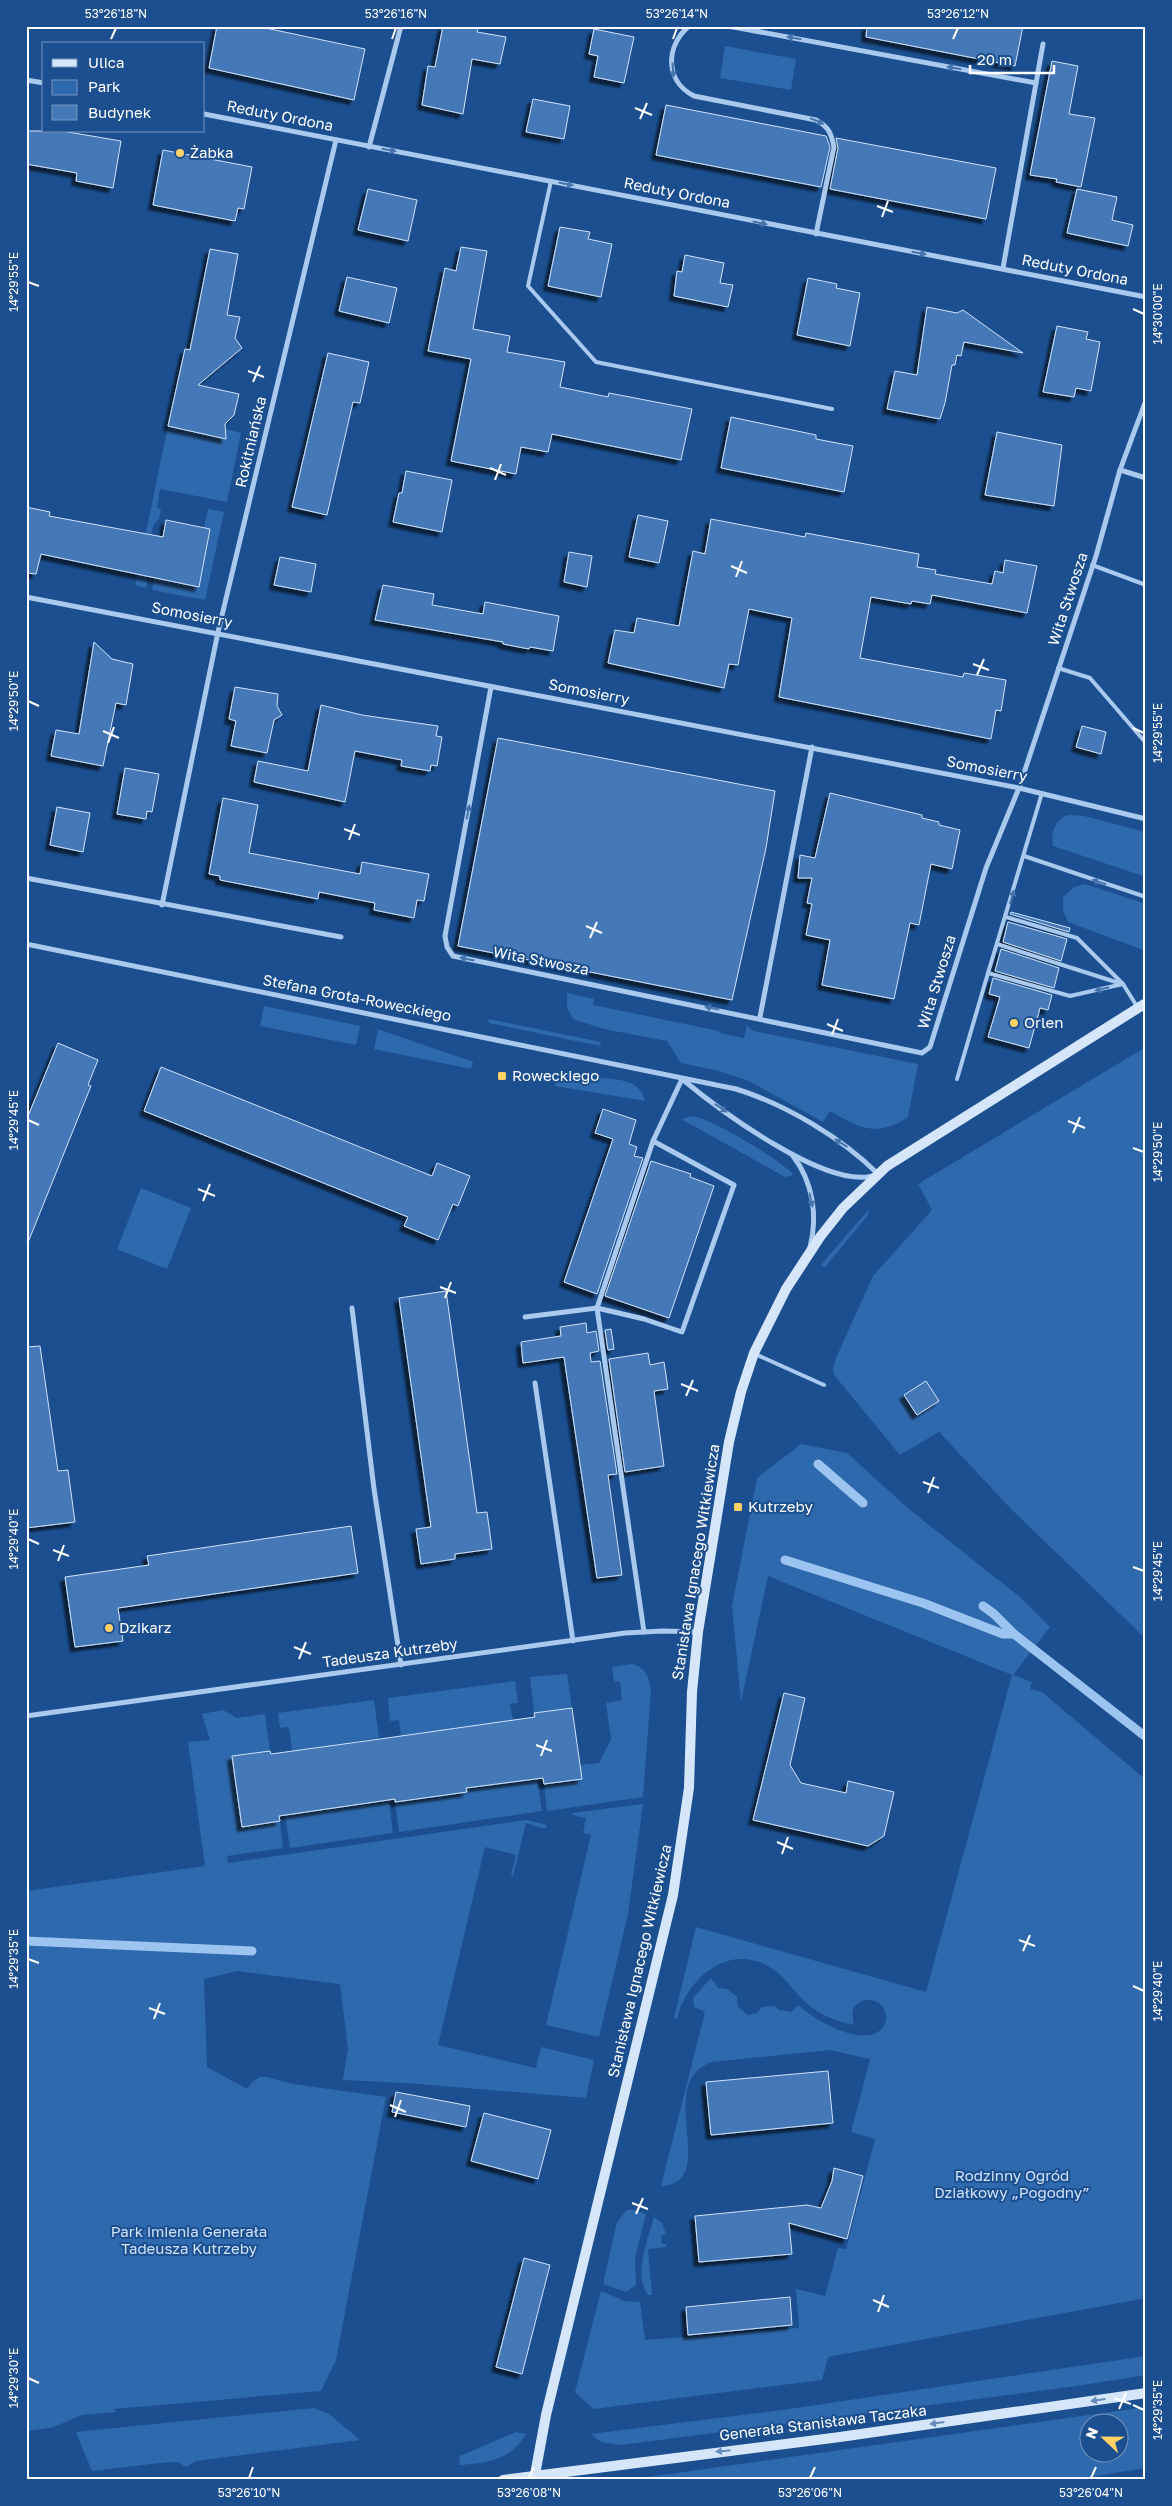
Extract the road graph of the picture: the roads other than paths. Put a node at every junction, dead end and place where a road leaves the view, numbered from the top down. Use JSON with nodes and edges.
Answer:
{"nodes":[{"id":1,"x":401,"y":26,"type":"edge"},
{"id":2,"x":689,"y":26,"type":"edge"},
{"id":3,"x":728,"y":26,"type":"edge"},
{"id":4,"x":1043,"y":44,"type":"dead end"},
{"id":5,"x":26,"y":80,"type":"edge"},
{"id":6,"x":42,"y":83,"type":"edge"},
{"id":7,"x":1036,"y":83,"type":"junction"},
{"id":8,"x":205,"y":114,"type":"edge"},
{"id":9,"x":336,"y":140,"type":"junction"},
{"id":10,"x":369,"y":147,"type":"junction"},
{"id":11,"x":551,"y":181,"type":"junction"},
{"id":12,"x":816,"y":234,"type":"junction"},
{"id":13,"x":1003,"y":268,"type":"junction"},
{"id":14,"x":1146,"y":297,"type":"edge"},
{"id":15,"x":1146,"y":400,"type":"edge"},
{"id":16,"x":832,"y":409,"type":"dead end"},
{"id":17,"x":1120,"y":470,"type":"junction"},
{"id":18,"x":1146,"y":478,"type":"edge"},
{"id":19,"x":1092,"y":565,"type":"junction"},
{"id":20,"x":1146,"y":585,"type":"edge"},
{"id":21,"x":26,"y":597,"type":"edge"},
{"id":22,"x":218,"y":632,"type":"junction"},
{"id":23,"x":1058,"y":668,"type":"junction"},
{"id":24,"x":492,"y":687,"type":"junction"},
{"id":25,"x":1146,"y":743,"type":"edge"},
{"id":26,"x":812,"y":747,"type":"junction"},
{"id":27,"x":1019,"y":788,"type":"junction"},
{"id":28,"x":1042,"y":793,"type":"junction"},
{"id":29,"x":1146,"y":819,"type":"edge"},
{"id":30,"x":1024,"y":856,"type":"junction"},
{"id":31,"x":26,"y":878,"type":"edge"},
{"id":32,"x":1146,"y":897,"type":"edge"},
{"id":33,"x":162,"y":905,"type":"junction"},
{"id":34,"x":1006,"y":917,"type":"junction"},
{"id":35,"x":341,"y":937,"type":"dead end"},
{"id":36,"x":26,"y":944,"type":"edge"},
{"id":37,"x":998,"y":944,"type":"junction"},
{"id":38,"x":988,"y":973,"type":"junction"},
{"id":39,"x":1123,"y":984,"type":"junction"},
{"id":40,"x":1142,"y":1005,"type":"edge"},
{"id":41,"x":760,"y":1017,"type":"junction"},
{"id":42,"x":957,"y":1078,"type":"dead end"},
{"id":43,"x":682,"y":1079,"type":"junction"},
{"id":44,"x":653,"y":1141,"type":"junction"},
{"id":45,"x":792,"y":1156,"type":"junction"},
{"id":46,"x":878,"y":1174,"type":"junction"},
{"id":47,"x":803,"y":1262,"type":"junction"},
{"id":48,"x":352,"y":1308,"type":"dead end"},
{"id":49,"x":597,"y":1308,"type":"junction"},
{"id":50,"x":525,"y":1316,"type":"dead end"},
{"id":51,"x":754,"y":1353,"type":"junction"},
{"id":52,"x":535,"y":1382,"type":"dead end"},
{"id":53,"x":824,"y":1385,"type":"dead end"},
{"id":54,"x":644,"y":1632,"type":"junction"},
{"id":55,"x":698,"y":1632,"type":"junction"},
{"id":56,"x":574,"y":1641,"type":"junction"},
{"id":57,"x":401,"y":1665,"type":"junction"},
{"id":58,"x":26,"y":1716,"type":"edge"},
{"id":59,"x":1146,"y":2393,"type":"edge"},
{"id":60,"x":534,"y":2478,"type":"edge"},
{"id":61,"x":504,"y":2480,"type":"edge"}],
"edges":[{"from":1,"to":10,"type":"street"},
{"from":2,"to":12,"type":"street","one_way":true},
{"from":7,"to":3,"type":"street","one_way":true},
{"from":4,"to":7,"type":"street"},
{"from":5,"to":6,"type":"street"},
{"from":7,"to":13,"type":"street"},
{"from":8,"to":9,"type":"street","name":"Reduty Ordona"},
{"from":9,"to":10,"type":"street","name":"Reduty Ordona"},
{"from":9,"to":22,"type":"street","name":"Rokitniańska"},
{"from":10,"to":11,"type":"street","name":"Reduty Ordona","one_way":true},
{"from":11,"to":12,"type":"street","name":"Reduty Ordona","one_way":true},
{"from":11,"to":16,"type":"lane"},
{"from":12,"to":13,"type":"street","name":"Reduty Ordona","one_way":true},
{"from":13,"to":14,"type":"street","name":"Reduty Ordona"},
{"from":15,"to":17,"type":"street","name":"Wita Stwosza"},
{"from":17,"to":18,"type":"street"},
{"from":17,"to":19,"type":"street","name":"Wita Stwosza"},
{"from":19,"to":20,"type":"lane"},
{"from":19,"to":23,"type":"street","name":"Wita Stwosza"},
{"from":21,"to":22,"type":"street","name":"Somosierry"},
{"from":22,"to":24,"type":"street","name":"Somosierry"},
{"from":22,"to":33,"type":"street"},
{"from":23,"to":25,"type":"lane"},
{"from":23,"to":27,"type":"street","name":"Wita Stwosza"},
{"from":24,"to":26,"type":"street","name":"Somosierry"},
{"from":41,"to":24,"type":"street","name":"Wita Stwosza","one_way":true},
{"from":26,"to":27,"type":"street","name":"Somosierry"},
{"from":26,"to":41,"type":"street"},
{"from":27,"to":28,"type":"street","name":"Somosierry"},
{"from":27,"to":41,"type":"street","name":"Wita Stwosza"},
{"from":28,"to":29,"type":"street","name":"Somosierry"},
{"from":28,"to":30,"type":"lane"},
{"from":32,"to":30,"type":"lane","one_way":true},
{"from":34,"to":30,"type":"lane","one_way":true},
{"from":31,"to":33,"type":"street"},
{"from":33,"to":35,"type":"street"},
{"from":34,"to":37,"type":"lane"},
{"from":34,"to":39,"type":"lane"},
{"from":36,"to":43,"type":"street","name":"Stefana Grota-Roweckiego"},
{"from":37,"to":38,"type":"lane"},
{"from":37,"to":39,"type":"lane"},
{"from":39,"to":38,"type":"lane","one_way":true},
{"from":38,"to":42,"type":"lane"},
{"from":39,"to":40,"type":"lane"},
{"from":40,"to":46,"type":"street","name":"Stanisława Ignacego Witkiewicza"},
{"from":43,"to":44,"type":"street"},
{"from":43,"to":45,"type":"street","name":"Stefana Grota-Roweckiego","one_way":true},
{"from":46,"to":43,"type":"street","name":"Stefana Grota-Roweckiego","one_way":true},
{"from":44,"to":49,"type":"street"},
{"from":44,"to":49,"type":"street"},
{"from":45,"to":46,"type":"street","name":"Stefana Grota-Roweckiego"},
{"from":45,"to":47,"type":"street","name":"Stefana Grota-Roweckiego","one_way":true},
{"from":46,"to":47,"type":"street","name":"Stanisława Ignacego Witkiewicza"},
{"from":47,"to":51,"type":"street","name":"Stanisława Ignacego Witkiewicza"},
{"from":48,"to":57,"type":"street"},
{"from":49,"to":50,"type":"street"},
{"from":49,"to":54,"type":"street"},
{"from":51,"to":53,"type":"lane"},
{"from":51,"to":55,"type":"street","name":"Stanisława Ignacego Witkiewicza"},
{"from":52,"to":56,"type":"street"},
{"from":54,"to":55,"type":"street","name":"Tadeusza Kutrzeby"},
{"from":54,"to":56,"type":"street","name":"Tadeusza Kutrzeby"},
{"from":55,"to":60,"type":"street","name":"Stanisława Ignacego Witkiewicza"},
{"from":56,"to":57,"type":"street","name":"Tadeusza Kutrzeby"},
{"from":57,"to":58,"type":"street","name":"Tadeusza Kutrzeby"},
{"from":59,"to":60,"type":"street","name":"Generała Stanisława Taczaka","one_way":true},
{"from":60,"to":61,"type":"street","name":"Generała Stanisława Taczaka"}]}
